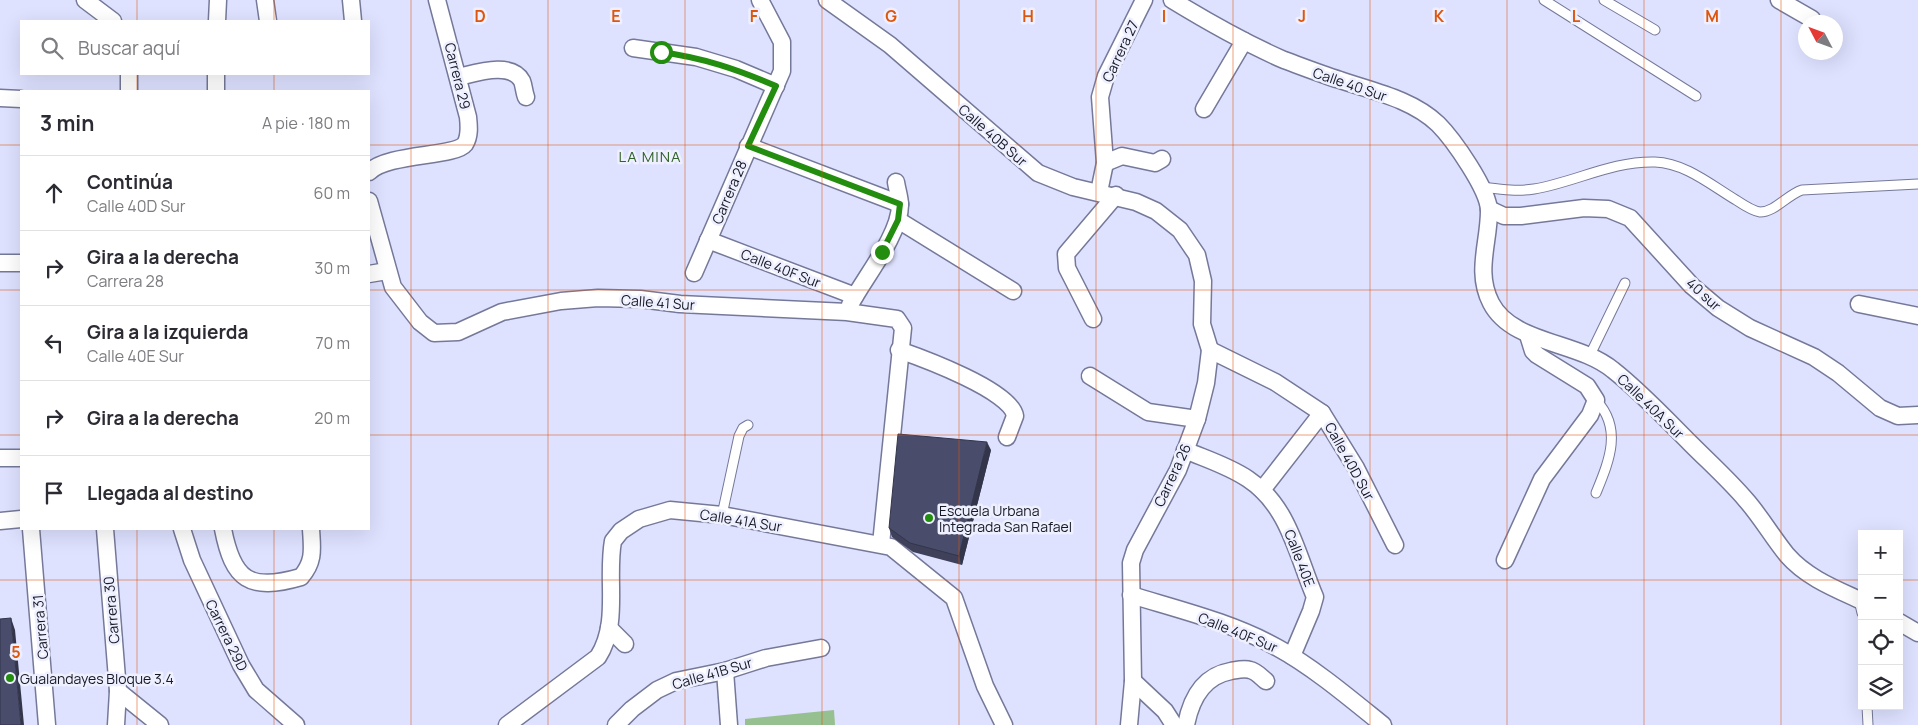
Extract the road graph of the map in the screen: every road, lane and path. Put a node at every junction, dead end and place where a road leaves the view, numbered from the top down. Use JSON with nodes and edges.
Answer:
{"nodes":[{"id":1,"x":85,"y":0,"type":"edge"},
{"id":2,"x":218,"y":0,"type":"edge"},
{"id":3,"x":265,"y":0,"type":"edge"},
{"id":4,"x":351,"y":0,"type":"edge"},
{"id":5,"x":437,"y":0,"type":"edge"},
{"id":6,"x":760,"y":0,"type":"edge"},
{"id":7,"x":827,"y":0,"type":"edge"},
{"id":8,"x":1144,"y":0,"type":"edge"},
{"id":9,"x":1172,"y":0,"type":"edge"},
{"id":10,"x":1544,"y":0,"type":"edge"},
{"id":11,"x":1604,"y":0,"type":"edge"},
{"id":12,"x":1779,"y":0,"type":"edge"},
{"id":13,"x":1804,"y":15,"type":"edge"},
{"id":14,"x":112,"y":20,"type":"edge"},
{"id":15,"x":217,"y":20,"type":"edge"},
{"id":16,"x":268,"y":20,"type":"edge"},
{"id":17,"x":353,"y":20,"type":"edge"},
{"id":18,"x":1655,"y":30,"type":"dead end"},
{"id":19,"x":1244,"y":41,"type":"junction"},
{"id":20,"x":633,"y":48,"type":"dead end"},
{"id":21,"x":130,"y":75,"type":"edge"},
{"id":22,"x":216,"y":75,"type":"edge"},
{"id":23,"x":458,"y":77,"type":"junction"},
{"id":24,"x":776,"y":86,"type":"junction"},
{"id":25,"x":129,"y":90,"type":"edge"},
{"id":26,"x":216,"y":90,"type":"edge"},
{"id":27,"x":1696,"y":96,"type":"dead end"},
{"id":28,"x":526,"y":97,"type":"dead end"},
{"id":29,"x":0,"y":98,"type":"edge"},
{"id":30,"x":20,"y":99,"type":"edge"},
{"id":31,"x":1204,"y":109,"type":"dead end"},
{"id":32,"x":748,"y":146,"type":"junction"},
{"id":33,"x":1162,"y":159,"type":"dead end"},
{"id":34,"x":1105,"y":163,"type":"junction"},
{"id":35,"x":370,"y":171,"type":"edge"},
{"id":36,"x":896,"y":182,"type":"dead end"},
{"id":37,"x":1918,"y":184,"type":"edge"},
{"id":38,"x":1481,"y":186,"type":"junction"},
{"id":39,"x":1098,"y":192,"type":"junction"},
{"id":40,"x":1116,"y":195,"type":"junction"},
{"id":41,"x":370,"y":205,"type":"edge"},
{"id":42,"x":1489,"y":209,"type":"junction"},
{"id":43,"x":899,"y":212,"type":"junction"},
{"id":44,"x":1180,"y":230,"type":"joint"},
{"id":45,"x":708,"y":240,"type":"junction"},
{"id":46,"x":0,"y":263,"type":"edge"},
{"id":47,"x":20,"y":263,"type":"edge"},
{"id":48,"x":387,"y":271,"type":"junction"},
{"id":49,"x":694,"y":273,"type":"dead end"},
{"id":50,"x":370,"y":274,"type":"edge"},
{"id":51,"x":1625,"y":283,"type":"dead end"},
{"id":52,"x":1013,"y":291,"type":"dead end"},
{"id":53,"x":855,"y":296,"type":"junction"},
{"id":54,"x":1859,"y":304,"type":"dead end"},
{"id":55,"x":847,"y":312,"type":"junction"},
{"id":56,"x":1918,"y":316,"type":"edge"},
{"id":57,"x":1093,"y":319,"type":"dead end"},
{"id":58,"x":1528,"y":335,"type":"junction"},
{"id":59,"x":899,"y":350,"type":"junction"},
{"id":60,"x":1210,"y":350,"type":"junction"},
{"id":61,"x":1590,"y":355,"type":"junction"},
{"id":62,"x":1090,"y":376,"type":"dead end"},
{"id":63,"x":1596,"y":400,"type":"junction"},
{"id":64,"x":1322,"y":413,"type":"junction"},
{"id":65,"x":1918,"y":415,"type":"edge"},
{"id":66,"x":1197,"y":419,"type":"junction"},
{"id":67,"x":748,"y":425,"type":"dead end"},
{"id":68,"x":1007,"y":438,"type":"dead end"},
{"id":69,"x":1185,"y":450,"type":"junction"},
{"id":70,"x":0,"y":458,"type":"edge"},
{"id":71,"x":20,"y":458,"type":"edge"},
{"id":72,"x":1262,"y":490,"type":"junction"},
{"id":73,"x":1596,"y":493,"type":"dead end"},
{"id":74,"x":722,"y":515,"type":"junction"},
{"id":75,"x":20,"y":519,"type":"edge"},
{"id":76,"x":0,"y":521,"type":"edge"},
{"id":77,"x":31,"y":530,"type":"edge"},
{"id":78,"x":105,"y":530,"type":"edge"},
{"id":79,"x":182,"y":530,"type":"edge"},
{"id":80,"x":223,"y":530,"type":"edge"},
{"id":81,"x":311,"y":530,"type":"edge"},
{"id":82,"x":881,"y":544,"type":"junction"},
{"id":83,"x":1395,"y":545,"type":"dead end"},
{"id":84,"x":1505,"y":560,"type":"dead end"},
{"id":85,"x":1131,"y":595,"type":"junction"},
{"id":86,"x":1858,"y":603,"type":"edge"},
{"id":87,"x":1903,"y":624,"type":"edge"},
{"id":88,"x":610,"y":628,"type":"junction"},
{"id":89,"x":1918,"y":633,"type":"edge"},
{"id":90,"x":625,"y":644,"type":"dead end"},
{"id":91,"x":821,"y":648,"type":"dead end"},
{"id":92,"x":1292,"y":656,"type":"junction"},
{"id":93,"x":725,"y":671,"type":"junction"},
{"id":94,"x":1266,"y":680,"type":"dead end"},
{"id":95,"x":1133,"y":681,"type":"junction"},
{"id":96,"x":118,"y":691,"type":"junction"},
{"id":97,"x":1867,"y":710,"type":"edge"},
{"id":98,"x":47,"y":725,"type":"edge"},
{"id":99,"x":116,"y":725,"type":"edge"},
{"id":100,"x":160,"y":725,"type":"edge"},
{"id":101,"x":296,"y":725,"type":"edge"},
{"id":102,"x":508,"y":725,"type":"edge"},
{"id":103,"x":616,"y":725,"type":"edge"},
{"id":104,"x":729,"y":725,"type":"edge"},
{"id":105,"x":1004,"y":725,"type":"edge"},
{"id":106,"x":1129,"y":725,"type":"edge"},
{"id":107,"x":1174,"y":725,"type":"edge"},
{"id":108,"x":1186,"y":725,"type":"edge"},
{"id":109,"x":1383,"y":725,"type":"edge"},
{"id":110,"x":1868,"y":725,"type":"edge"}],
"edges":[{"from":1,"to":14,"type":"street"},
{"from":2,"to":15,"type":"street"},
{"from":3,"to":16,"type":"street"},
{"from":4,"to":17,"type":"street"},
{"from":5,"to":23,"type":"street","name":"Carrera 29"},
{"from":6,"to":24,"type":"street","name":"Carrera 28"},
{"from":7,"to":39,"type":"street","name":"Calle 40B Sur"},
{"from":8,"to":34,"type":"street","name":"Carrera 27"},
{"from":9,"to":19,"type":"street","name":"Calle 40 Sur"},
{"from":10,"to":27,"type":"lane"},
{"from":11,"to":18,"type":"lane"},
{"from":12,"to":13,"type":"street"},
{"from":19,"to":31,"type":"street"},
{"from":19,"to":38,"type":"street","name":"Calle 40 Sur"},
{"from":20,"to":24,"type":"street"},
{"from":21,"to":25,"type":"street"},
{"from":22,"to":26,"type":"street"},
{"from":23,"to":28,"type":"street"},
{"from":23,"to":35,"type":"street","name":"Carrera 29"},
{"from":24,"to":32,"type":"street","name":"Carrera 28"},
{"from":29,"to":30,"type":"street"},
{"from":32,"to":43,"type":"street"},
{"from":32,"to":45,"type":"street","name":"Carrera 28"},
{"from":33,"to":34,"type":"street"},
{"from":34,"to":39,"type":"street","name":"Carrera 27"},
{"from":36,"to":43,"type":"street"},
{"from":37,"to":38,"type":"lane"},
{"from":38,"to":42,"type":"street","name":"Calle 40 Sur"},
{"from":39,"to":40,"type":"street","name":"Calle 40B Sur"},
{"from":40,"to":44,"type":"street","name":"Calle 40B Sur"},
{"from":40,"to":57,"type":"street"},
{"from":41,"to":48,"type":"street"},
{"from":42,"to":58,"type":"street","name":"Calle 40A Sur"},
{"from":42,"to":65,"type":"street","name":"40 sur"},
{"from":43,"to":52,"type":"street"},
{"from":43,"to":53,"type":"street"},
{"from":44,"to":60,"type":"street","name":"Carrera 26"},
{"from":45,"to":49,"type":"street","name":"Carrera 28"},
{"from":45,"to":53,"type":"street","name":"Calle 40F Sur"},
{"from":46,"to":47,"type":"street"},
{"from":48,"to":50,"type":"street"},
{"from":48,"to":55,"type":"street","name":"Calle 41 Sur"},
{"from":51,"to":61,"type":"lane"},
{"from":53,"to":55,"type":"street"},
{"from":54,"to":56,"type":"street"},
{"from":55,"to":59,"type":"street","name":"Calle 41 Sur"},
{"from":58,"to":61,"type":"street","name":"Calle 40A Sur"},
{"from":58,"to":63,"type":"street"},
{"from":59,"to":68,"type":"street"},
{"from":59,"to":82,"type":"street"},
{"from":60,"to":64,"type":"street","name":"Calle 40D Sur"},
{"from":60,"to":66,"type":"street","name":"Carrera 26"},
{"from":61,"to":86,"type":"street","name":"Calle 40A Sur"},
{"from":62,"to":66,"type":"street"},
{"from":63,"to":73,"type":"lane"},
{"from":63,"to":84,"type":"street"},
{"from":64,"to":72,"type":"street"},
{"from":64,"to":83,"type":"street","name":"Calle 40D Sur"},
{"from":66,"to":69,"type":"street","name":"Carrera 26"},
{"from":67,"to":74,"type":"lane"},
{"from":69,"to":72,"type":"street","name":"Calle 40E"},
{"from":69,"to":85,"type":"street","name":"Carrera 26"},
{"from":70,"to":71,"type":"street"},
{"from":72,"to":92,"type":"street","name":"Calle 40E"},
{"from":74,"to":82,"type":"street","name":"Calle 41A Sur"},
{"from":74,"to":88,"type":"street","name":"Calle 41A Sur"},
{"from":75,"to":76,"type":"street"},
{"from":77,"to":98,"type":"street","name":"Carrera 31"},
{"from":78,"to":96,"type":"street","name":"Carrera 30"},
{"from":79,"to":101,"type":"street","name":"Carrera 29D"},
{"from":80,"to":81,"type":"street"},
{"from":82,"to":105,"type":"street","name":"Calle 41A Sur"},
{"from":85,"to":92,"type":"street","name":"Calle 40F Sur"},
{"from":85,"to":95,"type":"street","name":"Carrera 26"},
{"from":87,"to":89,"type":"street"},
{"from":88,"to":90,"type":"street"},
{"from":88,"to":102,"type":"street","name":"Calle 41A Sur"},
{"from":91,"to":93,"type":"street","name":"Calle 41B Sur"},
{"from":92,"to":109,"type":"street","name":"Calle 40F Sur"},
{"from":93,"to":103,"type":"street","name":"Calle 41B Sur"},
{"from":93,"to":104,"type":"street"},
{"from":94,"to":108,"type":"street"},
{"from":95,"to":106,"type":"street","name":"Carrera 26"},
{"from":95,"to":107,"type":"street"},
{"from":96,"to":99,"type":"street","name":"Carrera 30"},
{"from":96,"to":100,"type":"street"},
{"from":97,"to":110,"type":"lane"}]}
